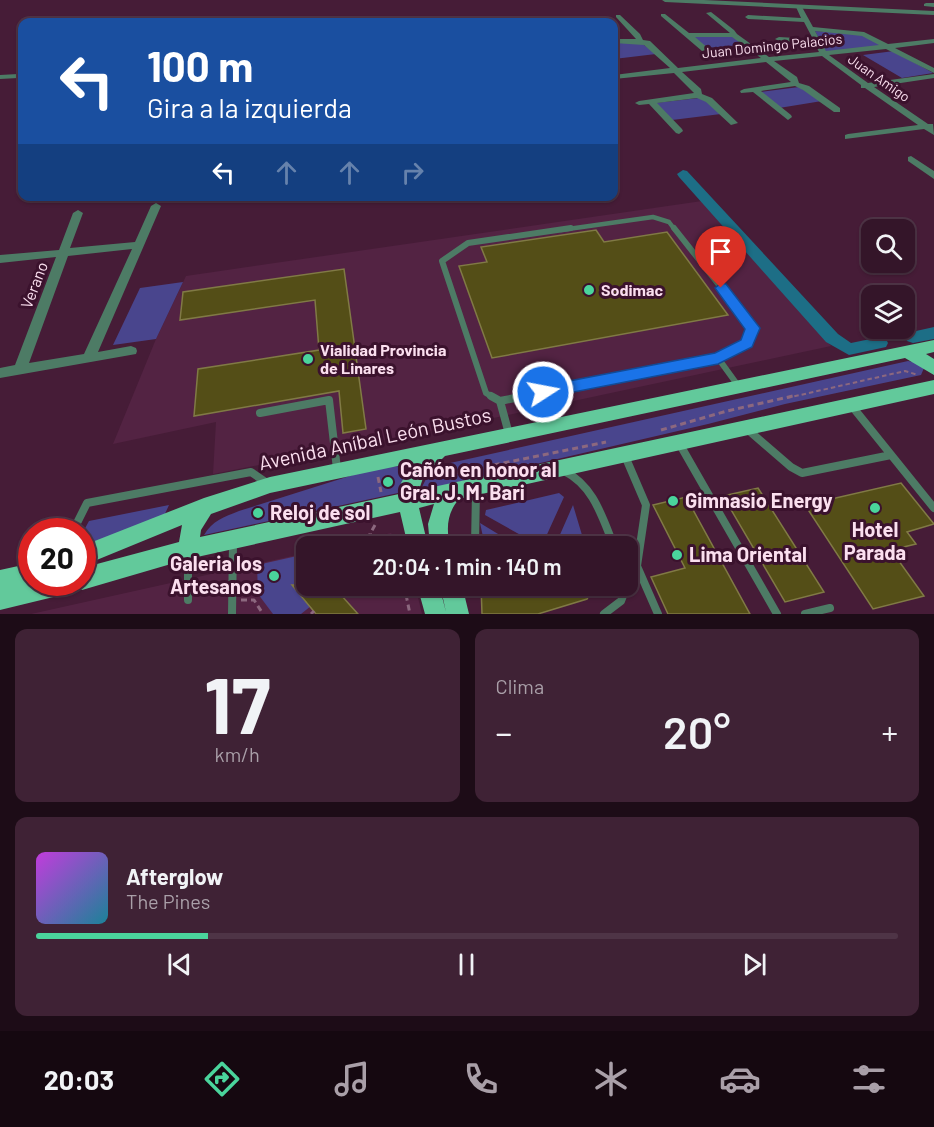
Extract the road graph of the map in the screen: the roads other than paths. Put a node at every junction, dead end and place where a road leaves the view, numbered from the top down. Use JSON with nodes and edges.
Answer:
{"nodes":[{"id":1,"x":665,"y":0,"type":"edge"},
{"id":2,"x":799,"y":7,"type":"junction"},
{"id":3,"x":709,"y":14,"type":"dead end"},
{"id":4,"x":932,"y":14,"type":"edge"},
{"id":5,"x":663,"y":15,"type":"dead end"},
{"id":6,"x":618,"y":16,"type":"dead end"},
{"id":7,"x":748,"y":17,"type":"dead end"},
{"id":8,"x":807,"y":20,"type":"junction"},
{"id":9,"x":811,"y":29,"type":"junction"},
{"id":10,"x":688,"y":35,"type":"junction"},
{"id":11,"x":734,"y":35,"type":"junction"},
{"id":12,"x":779,"y":39,"type":"dead end"},
{"id":13,"x":618,"y":41,"type":"edge"},
{"id":14,"x":640,"y":41,"type":"junction"},
{"id":15,"x":934,"y":41,"type":"edge"},
{"id":16,"x":818,"y":42,"type":"junction"},
{"id":17,"x":890,"y":46,"type":"junction"},
{"id":18,"x":705,"y":49,"type":"dead end"},
{"id":19,"x":824,"y":54,"type":"junction"},
{"id":20,"x":769,"y":60,"type":"junction"},
{"id":21,"x":676,"y":70,"type":"junction"},
{"id":22,"x":934,"y":71,"type":"edge"},
{"id":23,"x":15,"y":76,"type":"dead end"},
{"id":24,"x":934,"y":76,"type":"edge"},
{"id":25,"x":0,"y":77,"type":"edge"},
{"id":26,"x":618,"y":77,"type":"edge"},
{"id":27,"x":796,"y":84,"type":"junction"},
{"id":28,"x":864,"y":86,"type":"junction"},
{"id":29,"x":755,"y":90,"type":"junction"},
{"id":30,"x":744,"y":92,"type":"dead end"},
{"id":31,"x":698,"y":95,"type":"junction"},
{"id":32,"x":651,"y":102,"type":"junction"},
{"id":33,"x":639,"y":104,"type":"dead end"},
{"id":34,"x":837,"y":110,"type":"dead end"},
{"id":35,"x":788,"y":117,"type":"dead end"},
{"id":36,"x":734,"y":123,"type":"dead end"},
{"id":37,"x":930,"y":126,"type":"edge"},
{"id":38,"x":679,"y":131,"type":"dead end"},
{"id":39,"x":934,"y":132,"type":"edge"},
{"id":40,"x":848,"y":138,"type":"dead end"},
{"id":41,"x":911,"y":159,"type":"dead end"},
{"id":42,"x":934,"y":176,"type":"edge"},
{"id":43,"x":156,"y":206,"type":"dead end"},
{"id":44,"x":78,"y":213,"type":"dead end"},
{"id":45,"x":139,"y":245,"type":"junction"},
{"id":46,"x":64,"y":252,"type":"junction"},
{"id":47,"x":0,"y":259,"type":"edge"},
{"id":48,"x":934,"y":346,"type":"edge"},
{"id":49,"x":131,"y":351,"type":"dead end"},
{"id":50,"x":907,"y":352,"type":"junction"},
{"id":51,"x":89,"y":358,"type":"junction"},
{"id":52,"x":718,"y":358,"type":"junction"},
{"id":53,"x":20,"y":369,"type":"junction"},
{"id":54,"x":0,"y":373,"type":"edge"},
{"id":55,"x":931,"y":377,"type":"edge"},
{"id":56,"x":740,"y":387,"type":"junction"},
{"id":57,"x":500,"y":400,"type":"junction"},
{"id":58,"x":851,"y":405,"type":"junction"},
{"id":59,"x":260,"y":413,"type":"dead end"},
{"id":60,"x":746,"y":428,"type":"junction"},
{"id":61,"x":509,"y":434,"type":"junction"},
{"id":62,"x":679,"y":442,"type":"junction"},
{"id":63,"x":617,"y":447,"type":"junction"},
{"id":64,"x":441,"y":448,"type":"junction"},
{"id":65,"x":891,"y":455,"type":"junction"},
{"id":66,"x":558,"y":469,"type":"junction"},
{"id":67,"x":337,"y":470,"type":"junction"},
{"id":68,"x":270,"y":485,"type":"junction"},
{"id":69,"x":476,"y":487,"type":"junction"},
{"id":70,"x":453,"y":491,"type":"junction"},
{"id":71,"x":407,"y":501,"type":"junction"},
{"id":72,"x":204,"y":507,"type":"junction"},
{"id":73,"x":934,"y":508,"type":"edge"},
{"id":74,"x":80,"y":518,"type":"edge"},
{"id":75,"x":416,"y":536,"type":"edge"},
{"id":76,"x":438,"y":536,"type":"edge"},
{"id":77,"x":475,"y":536,"type":"edge"},
{"id":78,"x":610,"y":536,"type":"edge"},
{"id":79,"x":233,"y":539,"type":"junction"},
{"id":80,"x":188,"y":549,"type":"junction"},
{"id":81,"x":96,"y":550,"type":"edge"},
{"id":82,"x":96,"y":575,"type":"edge"},
{"id":83,"x":18,"y":576,"type":"edge"},
{"id":84,"x":0,"y":581,"type":"edge"},
{"id":85,"x":18,"y":595,"type":"edge"},
{"id":86,"x":431,"y":596,"type":"edge"},
{"id":87,"x":454,"y":596,"type":"edge"},
{"id":88,"x":623,"y":596,"type":"edge"},
{"id":89,"x":0,"y":599,"type":"edge"},
{"id":90,"x":188,"y":600,"type":"dead end"},
{"id":91,"x":831,"y":608,"type":"dead end"},
{"id":92,"x":232,"y":614,"type":"edge"},
{"id":93,"x":436,"y":614,"type":"edge"},
{"id":94,"x":458,"y":614,"type":"edge"},
{"id":95,"x":604,"y":614,"type":"edge"},
{"id":96,"x":658,"y":614,"type":"edge"},
{"id":97,"x":777,"y":614,"type":"edge"},
{"id":98,"x":805,"y":614,"type":"edge"}],
"edges":[{"from":1,"to":2,"type":"street"},
{"from":2,"to":4,"type":"street"},
{"from":2,"to":8,"type":"street","name":"Juan Amigo"},
{"from":3,"to":11,"type":"street"},
{"from":5,"to":10,"type":"street"},
{"from":6,"to":14,"type":"street"},
{"from":7,"to":8,"type":"street"},
{"from":8,"to":9,"type":"street","name":"Juan Amigo"},
{"from":9,"to":16,"type":"street","name":"Juan Amigo"},
{"from":9,"to":17,"type":"street"},
{"from":10,"to":11,"type":"street"},
{"from":10,"to":18,"type":"street"},
{"from":11,"to":20,"type":"street"},
{"from":12,"to":16,"type":"street"},
{"from":13,"to":14,"type":"street"},
{"from":14,"to":21,"type":"street"},
{"from":15,"to":17,"type":"street","name":"Juan Domingo Palacios"},
{"from":16,"to":19,"type":"street","name":"Juan Amigo"},
{"from":17,"to":19,"type":"street","name":"Juan Domingo Palacios"},
{"from":17,"to":22,"type":"street"},
{"from":19,"to":20,"type":"street","name":"Juan Domingo Palacios"},
{"from":19,"to":28,"type":"street","name":"Juan Amigo"},
{"from":20,"to":21,"type":"street","name":"Juan Domingo Palacios"},
{"from":20,"to":27,"type":"street"},
{"from":21,"to":26,"type":"street","name":"Juan Domingo Palacios"},
{"from":21,"to":31,"type":"street"},
{"from":23,"to":25,"type":"street"},
{"from":24,"to":28,"type":"street"},
{"from":27,"to":29,"type":"street"},
{"from":27,"to":34,"type":"street"},
{"from":28,"to":37,"type":"street","name":"Juan Amigo"},
{"from":29,"to":30,"type":"street"},
{"from":29,"to":35,"type":"street"},
{"from":31,"to":32,"type":"street"},
{"from":31,"to":36,"type":"street"},
{"from":32,"to":33,"type":"street"},
{"from":32,"to":38,"type":"street"},
{"from":37,"to":39,"type":"street","name":"Juan Amigo"},
{"from":37,"to":40,"type":"street"},
{"from":41,"to":42,"type":"street"},
{"from":43,"to":45,"type":"street"},
{"from":44,"to":46,"type":"street","name":"Verano"},
{"from":45,"to":46,"type":"street"},
{"from":45,"to":51,"type":"street"},
{"from":46,"to":47,"type":"street"},
{"from":46,"to":53,"type":"street","name":"Verano"},
{"from":48,"to":50,"type":"main road","name":"Avenida Aníbal León Bustos"},
{"from":49,"to":51,"type":"street"},
{"from":50,"to":55,"type":"main road"},
{"from":50,"to":56,"type":"main road","name":"Avenida Aníbal León Bustos"},
{"from":51,"to":53,"type":"street"},
{"from":52,"to":56,"type":"lane"},
{"from":52,"to":57,"type":"lane"},
{"from":52,"to":57,"type":"lane"},
{"from":53,"to":54,"type":"street"},
{"from":55,"to":58,"type":"main road"},
{"from":56,"to":61,"type":"main road","name":"Avenida Aníbal León Bustos"},
{"from":57,"to":61,"type":"lane"},
{"from":58,"to":60,"type":"main road"},
{"from":58,"to":65,"type":"lane"},
{"from":59,"to":67,"type":"lane"},
{"from":60,"to":62,"type":"main road"},
{"from":60,"to":65,"type":"lane"},
{"from":61,"to":64,"type":"main road","name":"Avenida Aníbal León Bustos"},
{"from":62,"to":63,"type":"main road"},
{"from":62,"to":97,"type":"lane"},
{"from":63,"to":66,"type":"main road"},
{"from":63,"to":96,"type":"lane"},
{"from":64,"to":67,"type":"main road","name":"Avenida Aníbal León Bustos"},
{"from":64,"to":71,"type":"main road"},
{"from":65,"to":73,"type":"lane"},
{"from":66,"to":69,"type":"main road"},
{"from":66,"to":78,"type":"lane"},
{"from":67,"to":68,"type":"main road","name":"Avenida Aníbal León Bustos"},
{"from":68,"to":72,"type":"main road","name":"Avenida Aníbal León Bustos"},
{"from":68,"to":74,"type":"lane"},
{"from":69,"to":70,"type":"main road"},
{"from":69,"to":77,"type":"lane"},
{"from":70,"to":71,"type":"main road"},
{"from":70,"to":76,"type":"main road"},
{"from":71,"to":75,"type":"main road"},
{"from":71,"to":79,"type":"main road"},
{"from":72,"to":80,"type":"main road"},
{"from":72,"to":81,"type":"main road","name":"Avenida Aníbal León Bustos"},
{"from":79,"to":80,"type":"main road"},
{"from":79,"to":92,"type":"lane"},
{"from":80,"to":82,"type":"main road"},
{"from":80,"to":90,"type":"lane"},
{"from":83,"to":84,"type":"main road"},
{"from":85,"to":89,"type":"main road"},
{"from":86,"to":93,"type":"main road"},
{"from":87,"to":94,"type":"main road"},
{"from":88,"to":95,"type":"lane"},
{"from":91,"to":98,"type":"lane"}]}
